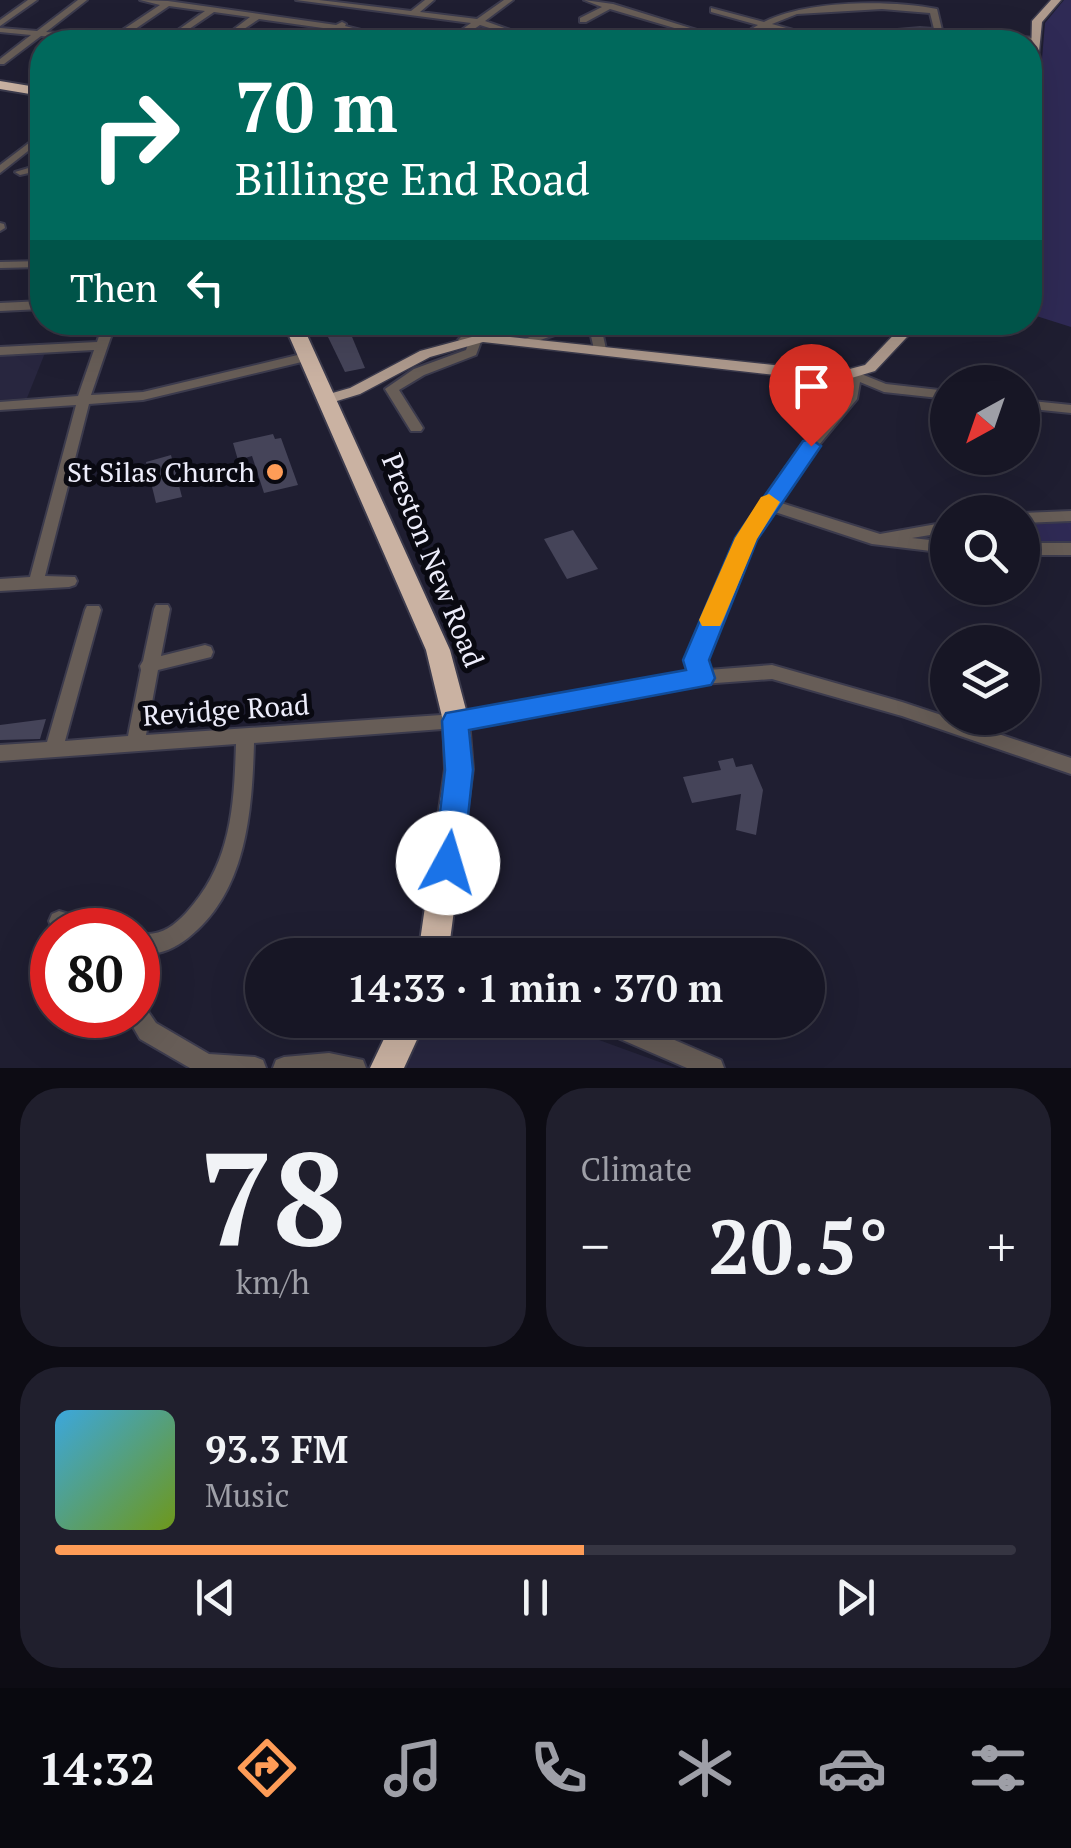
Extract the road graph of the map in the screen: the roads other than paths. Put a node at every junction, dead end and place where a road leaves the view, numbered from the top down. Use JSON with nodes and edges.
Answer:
{"nodes":[{"id":1,"x":34,"y":0,"type":"edge"},
{"id":2,"x":83,"y":0,"type":"edge"},
{"id":3,"x":144,"y":0,"type":"edge"},
{"id":4,"x":300,"y":0,"type":"edge"},
{"id":5,"x":371,"y":0,"type":"edge"},
{"id":6,"x":430,"y":0,"type":"edge"},
{"id":7,"x":490,"y":0,"type":"edge"},
{"id":8,"x":588,"y":0,"type":"edge"},
{"id":9,"x":1056,"y":0,"type":"edge"},
{"id":10,"x":310,"y":1,"type":"edge"},
{"id":11,"x":507,"y":2,"type":"edge"},
{"id":12,"x":168,"y":3,"type":"junction"},
{"id":13,"x":255,"y":4,"type":"dead end"},
{"id":14,"x":610,"y":6,"type":"junction"},
{"id":15,"x":361,"y":8,"type":"junction"},
{"id":16,"x":213,"y":9,"type":"junction"},
{"id":17,"x":714,"y":10,"type":"dead end"},
{"id":18,"x":246,"y":14,"type":"junction"},
{"id":19,"x":413,"y":14,"type":"junction"},
{"id":20,"x":257,"y":16,"type":"junction"},
{"id":21,"x":583,"y":20,"type":"dead end"},
{"id":22,"x":480,"y":22,"type":"junction"},
{"id":23,"x":767,"y":26,"type":"junction"},
{"id":24,"x":0,"y":27,"type":"edge"},
{"id":25,"x":339,"y":27,"type":"junction"},
{"id":26,"x":43,"y":30,"type":"edge"},
{"id":27,"x":128,"y":30,"type":"edge"},
{"id":28,"x":182,"y":30,"type":"edge"},
{"id":29,"x":239,"y":30,"type":"edge"},
{"id":30,"x":335,"y":30,"type":"edge"},
{"id":31,"x":357,"y":30,"type":"dead end"},
{"id":32,"x":468,"y":30,"type":"edge"},
{"id":33,"x":504,"y":30,"type":"edge"},
{"id":34,"x":691,"y":30,"type":"edge"},
{"id":35,"x":758,"y":30,"type":"edge"},
{"id":36,"x":781,"y":30,"type":"edge"},
{"id":37,"x":938,"y":30,"type":"edge"},
{"id":38,"x":1036,"y":30,"type":"edge"},
{"id":39,"x":30,"y":31,"type":"edge"},
{"id":40,"x":30,"y":40,"type":"edge"},
{"id":41,"x":1,"y":62,"type":"edge"},
{"id":42,"x":0,"y":84,"type":"edge"},
{"id":43,"x":30,"y":90,"type":"edge"},
{"id":44,"x":30,"y":144,"type":"edge"},
{"id":45,"x":6,"y":160,"type":"edge"},
{"id":46,"x":0,"y":170,"type":"edge"},
{"id":47,"x":30,"y":170,"type":"edge"},
{"id":48,"x":20,"y":172,"type":"dead end"},
{"id":49,"x":30,"y":264,"type":"edge"},
{"id":50,"x":0,"y":265,"type":"edge"},
{"id":51,"x":30,"y":306,"type":"edge"},
{"id":52,"x":0,"y":307,"type":"edge"},
{"id":53,"x":105,"y":335,"type":"edge"},
{"id":54,"x":297,"y":335,"type":"edge"},
{"id":55,"x":474,"y":335,"type":"edge"},
{"id":56,"x":543,"y":335,"type":"edge"},
{"id":57,"x":597,"y":335,"type":"edge"},
{"id":58,"x":903,"y":335,"type":"edge"},
{"id":59,"x":470,"y":340,"type":"junction"},
{"id":60,"x":528,"y":340,"type":"junction"},
{"id":61,"x":100,"y":346,"type":"junction"},
{"id":62,"x":600,"y":348,"type":"junction"},
{"id":63,"x":0,"y":350,"type":"edge"},
{"id":64,"x":306,"y":357,"type":"junction"},
{"id":65,"x":854,"y":375,"type":"junction"},
{"id":66,"x":930,"y":393,"type":"edge"},
{"id":67,"x":84,"y":398,"type":"junction"},
{"id":68,"x":328,"y":399,"type":"junction"},
{"id":69,"x":0,"y":406,"type":"edge"},
{"id":70,"x":1040,"y":406,"type":"edge"},
{"id":71,"x":1071,"y":409,"type":"edge"},
{"id":72,"x":416,"y":428,"type":"dead end"},
{"id":73,"x":768,"y":504,"type":"junction"},
{"id":74,"x":1071,"y":516,"type":"edge"},
{"id":75,"x":1040,"y":517,"type":"edge"},
{"id":76,"x":930,"y":530,"type":"edge"},
{"id":77,"x":872,"y":539,"type":"junction"},
{"id":78,"x":930,"y":546,"type":"edge"},
{"id":79,"x":1040,"y":549,"type":"edge"},
{"id":80,"x":1071,"y":549,"type":"edge"},
{"id":81,"x":69,"y":580,"type":"dead end"},
{"id":82,"x":36,"y":583,"type":"junction"},
{"id":83,"x":0,"y":585,"type":"edge"},
{"id":84,"x":162,"y":608,"type":"dead end"},
{"id":85,"x":93,"y":610,"type":"dead end"},
{"id":86,"x":205,"y":652,"type":"dead end"},
{"id":87,"x":148,"y":666,"type":"junction"},
{"id":88,"x":702,"y":678,"type":"junction"},
{"id":89,"x":456,"y":721,"type":"junction"},
{"id":90,"x":245,"y":736,"type":"junction"},
{"id":91,"x":135,"y":744,"type":"junction"},
{"id":92,"x":54,"y":750,"type":"junction"},
{"id":93,"x":0,"y":753,"type":"edge"},
{"id":94,"x":1071,"y":766,"type":"edge"},
{"id":95,"x":435,"y":938,"type":"edge"},
{"id":96,"x":160,"y":941,"type":"edge"},
{"id":97,"x":160,"y":1038,"type":"edge"},
{"id":98,"x":401,"y":1038,"type":"edge"},
{"id":99,"x":644,"y":1038,"type":"edge"},
{"id":100,"x":255,"y":1068,"type":"edge"},
{"id":101,"x":284,"y":1068,"type":"edge"},
{"id":102,"x":355,"y":1068,"type":"edge"},
{"id":103,"x":387,"y":1068,"type":"edge"},
{"id":104,"x":713,"y":1068,"type":"edge"}],
"edges":[{"from":1,"to":24,"type":"street"},
{"from":2,"to":26,"type":"street"},
{"from":3,"to":12,"type":"street"},
{"from":4,"to":10,"type":"street"},
{"from":5,"to":15,"type":"street"},
{"from":6,"to":19,"type":"street"},
{"from":7,"to":11,"type":"street"},
{"from":8,"to":14,"type":"street"},
{"from":9,"to":38,"type":"main road"},
{"from":10,"to":15,"type":"street"},
{"from":11,"to":22,"type":"street"},
{"from":12,"to":16,"type":"street"},
{"from":12,"to":27,"type":"street"},
{"from":13,"to":18,"type":"street"},
{"from":14,"to":21,"type":"street"},
{"from":14,"to":34,"type":"street"},
{"from":15,"to":19,"type":"street"},
{"from":15,"to":25,"type":"street"},
{"from":16,"to":18,"type":"street"},
{"from":16,"to":28,"type":"street"},
{"from":17,"to":23,"type":"street"},
{"from":18,"to":20,"type":"street"},
{"from":19,"to":22,"type":"street"},
{"from":20,"to":25,"type":"street"},
{"from":20,"to":29,"type":"street"},
{"from":22,"to":32,"type":"street"},
{"from":22,"to":33,"type":"street"},
{"from":23,"to":35,"type":"street"},
{"from":23,"to":36,"type":"street"},
{"from":23,"to":37,"type":"street"},
{"from":24,"to":39,"type":"street"},
{"from":25,"to":30,"type":"street"},
{"from":25,"to":31,"type":"street"},
{"from":40,"to":41,"type":"street"},
{"from":42,"to":43,"type":"highway"},
{"from":44,"to":45,"type":"street"},
{"from":45,"to":46,"type":"street"},
{"from":47,"to":48,"type":"street"},
{"from":49,"to":50,"type":"street"},
{"from":51,"to":52,"type":"street"},
{"from":53,"to":61,"type":"street"},
{"from":54,"to":64,"type":"highway","name":"Preston New Road"},
{"from":55,"to":59,"type":"street"},
{"from":56,"to":60,"type":"street"},
{"from":57,"to":62,"type":"street"},
{"from":58,"to":65,"type":"main road"},
{"from":59,"to":60,"type":"main road"},
{"from":59,"to":68,"type":"main road"},
{"from":59,"to":72,"type":"street"},
{"from":60,"to":62,"type":"main road"},
{"from":61,"to":63,"type":"street"},
{"from":61,"to":67,"type":"street"},
{"from":62,"to":65,"type":"main road"},
{"from":64,"to":67,"type":"street"},
{"from":64,"to":68,"type":"highway","name":"Preston New Road"},
{"from":65,"to":66,"type":"street"},
{"from":65,"to":73,"type":"street"},
{"from":67,"to":69,"type":"street"},
{"from":67,"to":82,"type":"street"},
{"from":68,"to":89,"type":"highway","name":"Preston New Road"},
{"from":70,"to":71,"type":"street"},
{"from":73,"to":77,"type":"street"},
{"from":73,"to":88,"type":"street"},
{"from":74,"to":75,"type":"street"},
{"from":76,"to":77,"type":"street"},
{"from":77,"to":78,"type":"street"},
{"from":79,"to":80,"type":"street"},
{"from":81,"to":82,"type":"street"},
{"from":82,"to":83,"type":"street"},
{"from":84,"to":87,"type":"street"},
{"from":85,"to":92,"type":"street"},
{"from":86,"to":87,"type":"street"},
{"from":87,"to":91,"type":"street"},
{"from":88,"to":89,"type":"street","name":"Revidge Road"},
{"from":88,"to":94,"type":"street","name":"Revidge Road"},
{"from":89,"to":90,"type":"street","name":"Revidge Road"},
{"from":89,"to":95,"type":"highway","name":"Preston New Road"},
{"from":90,"to":91,"type":"street","name":"Revidge Road"},
{"from":90,"to":96,"type":"street"},
{"from":91,"to":92,"type":"street","name":"Revidge Road"},
{"from":92,"to":93,"type":"street","name":"Revidge Road"},
{"from":97,"to":100,"type":"street"},
{"from":98,"to":103,"type":"highway"},
{"from":99,"to":104,"type":"street"},
{"from":101,"to":102,"type":"street"}]}
